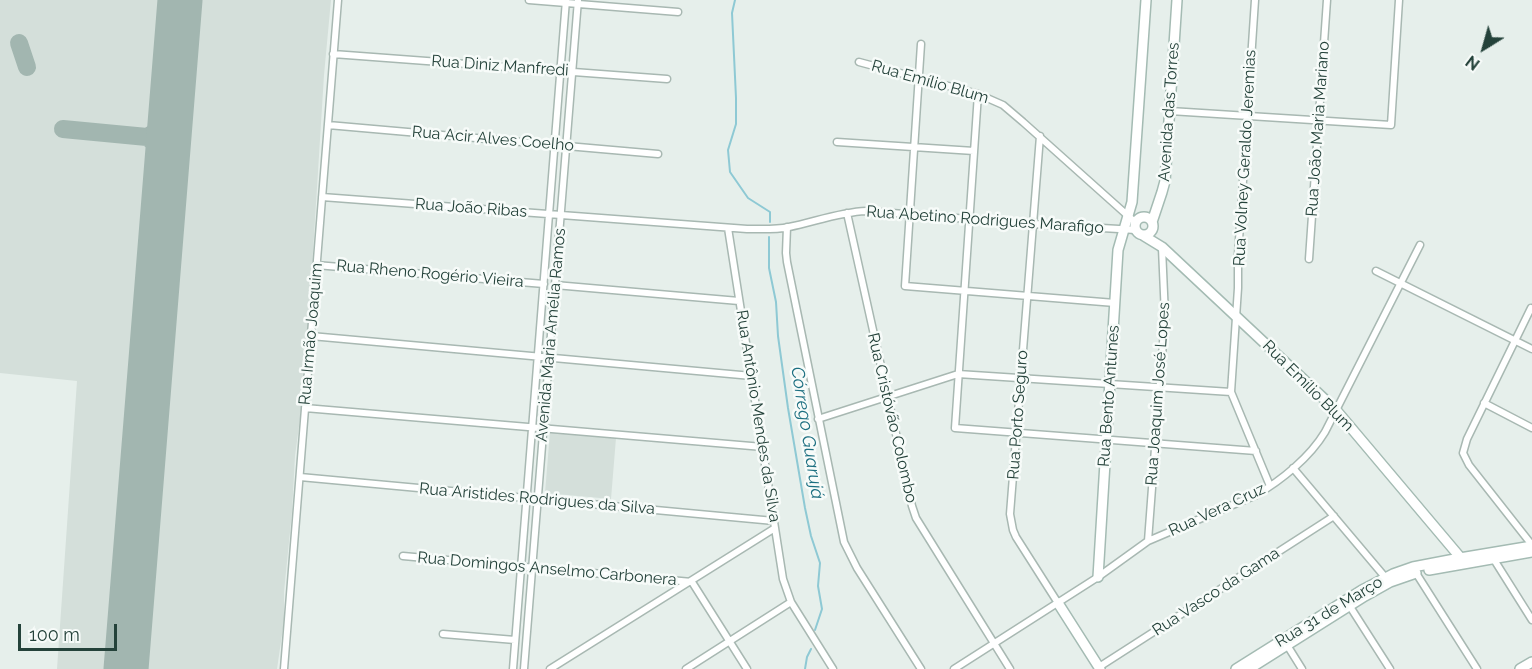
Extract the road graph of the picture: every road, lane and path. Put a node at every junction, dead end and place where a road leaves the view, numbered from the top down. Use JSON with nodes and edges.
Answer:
{"nodes":[{"id":1,"x":338,"y":0,"type":"edge"},
{"id":2,"x":529,"y":0,"type":"edge"},
{"id":3,"x":1146,"y":0,"type":"edge"},
{"id":4,"x":1178,"y":0,"type":"edge"},
{"id":5,"x":1255,"y":0,"type":"edge"},
{"id":6,"x":1327,"y":0,"type":"edge"},
{"id":7,"x":1399,"y":0,"type":"edge"},
{"id":8,"x":566,"y":2,"type":"edge"},
{"id":9,"x":577,"y":2,"type":"edge"},
{"id":10,"x":678,"y":12,"type":"dead end"},
{"id":11,"x":921,"y":44,"type":"dead end"},
{"id":12,"x":333,"y":54,"type":"junction"},
{"id":13,"x":859,"y":62,"type":"dead end"},
{"id":14,"x":561,"y":71,"type":"junction"},
{"id":15,"x":572,"y":72,"type":"junction"},
{"id":16,"x":919,"y":78,"type":"junction"},
{"id":17,"x":668,"y":80,"type":"dead end"},
{"id":18,"x":978,"y":94,"type":"junction"},
{"id":19,"x":1170,"y":111,"type":"junction"},
{"id":20,"x":1247,"y":116,"type":"junction"},
{"id":21,"x":1319,"y":121,"type":"junction"},
{"id":22,"x":328,"y":125,"type":"junction"},
{"id":23,"x":1040,"y":136,"type":"junction"},
{"id":24,"x":837,"y":142,"type":"dead end"},
{"id":25,"x":555,"y":145,"type":"junction"},
{"id":26,"x":566,"y":146,"type":"junction"},
{"id":27,"x":914,"y":147,"type":"junction"},
{"id":28,"x":974,"y":151,"type":"junction"},
{"id":29,"x":658,"y":153,"type":"dead end"},
{"id":30,"x":322,"y":197,"type":"junction"},
{"id":31,"x":1132,"y":202,"type":"junction"},
{"id":32,"x":847,"y":213,"type":"junction"},
{"id":33,"x":549,"y":214,"type":"junction"},
{"id":34,"x":560,"y":215,"type":"junction"},
{"id":35,"x":910,"y":215,"type":"junction"},
{"id":36,"x":1128,"y":216,"type":"junction"},
{"id":37,"x":969,"y":219,"type":"junction"},
{"id":38,"x":1033,"y":224,"type":"junction"},
{"id":39,"x":787,"y":227,"type":"junction"},
{"id":40,"x":1143,"y":227,"type":"junction"},
{"id":41,"x":728,"y":228,"type":"junction"},
{"id":42,"x":1124,"y":229,"type":"junction"},
{"id":43,"x":1420,"y":245,"type":"dead end"},
{"id":44,"x":1162,"y":247,"type":"junction"},
{"id":45,"x":1309,"y":259,"type":"dead end"},
{"id":46,"x":316,"y":265,"type":"junction"},
{"id":47,"x":1376,"y":271,"type":"dead end"},
{"id":48,"x":1401,"y":283,"type":"junction"},
{"id":49,"x":544,"y":284,"type":"junction"},
{"id":50,"x":555,"y":285,"type":"junction"},
{"id":51,"x":964,"y":291,"type":"junction"},
{"id":52,"x":1028,"y":296,"type":"junction"},
{"id":53,"x":740,"y":301,"type":"junction"},
{"id":54,"x":1115,"y":303,"type":"junction"},
{"id":55,"x":1531,"y":308,"type":"edge"},
{"id":56,"x":1236,"y":316,"type":"junction"},
{"id":57,"x":311,"y":336,"type":"junction"},
{"id":58,"x":1515,"y":340,"type":"junction"},
{"id":59,"x":1532,"y":349,"type":"edge"},
{"id":60,"x":538,"y":357,"type":"junction"},
{"id":61,"x":549,"y":357,"type":"junction"},
{"id":62,"x":958,"y":374,"type":"junction"},
{"id":63,"x":752,"y":376,"type":"junction"},
{"id":64,"x":1021,"y":378,"type":"junction"},
{"id":65,"x":1110,"y":384,"type":"junction"},
{"id":66,"x":1160,"y":388,"type":"junction"},
{"id":67,"x":1232,"y":392,"type":"junction"},
{"id":68,"x":888,"y":397,"type":"junction"},
{"id":69,"x":1484,"y":403,"type":"junction"},
{"id":70,"x":305,"y":408,"type":"junction"},
{"id":71,"x":1336,"y":410,"type":"junction"},
{"id":72,"x":818,"y":419,"type":"junction"},
{"id":73,"x":532,"y":428,"type":"junction"},
{"id":74,"x":543,"y":428,"type":"junction"},
{"id":75,"x":1532,"y":428,"type":"edge"},
{"id":76,"x":1017,"y":433,"type":"junction"},
{"id":77,"x":1106,"y":440,"type":"junction"},
{"id":78,"x":1155,"y":443,"type":"junction"},
{"id":79,"x":763,"y":447,"type":"junction"},
{"id":80,"x":1256,"y":451,"type":"junction"},
{"id":81,"x":1293,"y":468,"type":"junction"},
{"id":82,"x":300,"y":477,"type":"junction"},
{"id":83,"x":1270,"y":486,"type":"junction"},
{"id":84,"x":527,"y":498,"type":"junction"},
{"id":85,"x":538,"y":499,"type":"junction"},
{"id":86,"x":1334,"y":516,"type":"junction"},
{"id":87,"x":774,"y":520,"type":"junction"},
{"id":88,"x":775,"y":528,"type":"junction"},
{"id":89,"x":1148,"y":541,"type":"junction"},
{"id":90,"x":1532,"y":545,"type":"edge"},
{"id":91,"x":1532,"y":552,"type":"edge"},
{"id":92,"x":403,"y":556,"type":"dead end"},
{"id":93,"x":1493,"y":558,"type":"junction"},
{"id":94,"x":1462,"y":560,"type":"junction"},
{"id":95,"x":521,"y":566,"type":"junction"},
{"id":96,"x":532,"y":567,"type":"junction"},
{"id":97,"x":1416,"y":573,"type":"junction"},
{"id":98,"x":1098,"y":577,"type":"junction"},
{"id":99,"x":1385,"y":577,"type":"junction"},
{"id":100,"x":692,"y":582,"type":"junction"},
{"id":101,"x":791,"y":602,"type":"junction"},
{"id":102,"x":1058,"y":603,"type":"junction"},
{"id":103,"x":1349,"y":605,"type":"junction"},
{"id":104,"x":1532,"y":620,"type":"edge"},
{"id":105,"x":443,"y":634,"type":"dead end"},
{"id":106,"x":516,"y":640,"type":"junction"},
{"id":107,"x":730,"y":641,"type":"junction"},
{"id":108,"x":994,"y":643,"type":"junction"},
{"id":109,"x":1287,"y":645,"type":"junction"},
{"id":110,"x":514,"y":656,"type":"junction"},
{"id":111,"x":1100,"y":668,"type":"edge"},
{"id":112,"x":284,"y":669,"type":"edge"},
{"id":113,"x":513,"y":669,"type":"edge"},
{"id":114,"x":523,"y":669,"type":"edge"},
{"id":115,"x":550,"y":669,"type":"edge"},
{"id":116,"x":686,"y":669,"type":"edge"},
{"id":117,"x":747,"y":669,"type":"edge"},
{"id":118,"x":834,"y":669,"type":"edge"},
{"id":119,"x":921,"y":669,"type":"edge"},
{"id":120,"x":954,"y":669,"type":"edge"},
{"id":121,"x":1011,"y":669,"type":"edge"},
{"id":122,"x":1236,"y":669,"type":"edge"},
{"id":123,"x":1249,"y":669,"type":"edge"},
{"id":124,"x":1302,"y":669,"type":"edge"},
{"id":125,"x":1390,"y":669,"type":"edge"},
{"id":126,"x":1477,"y":669,"type":"edge"}],
"edges":[{"from":1,"to":12,"type":"street","name":"Rua Irmão Joaquim"},
{"from":2,"to":8,"type":"street"},
{"from":3,"to":31,"type":"main road","name":"Avenida das Torres"},
{"from":4,"to":19,"type":"main road","name":"Avenida das Torres"},
{"from":5,"to":20,"type":"street","name":"Rua Volney Geraldo Jeremias"},
{"from":6,"to":21,"type":"street","name":"Rua João Maria Mariano"},
{"from":7,"to":21,"type":"street"},
{"from":8,"to":9,"type":"street"},
{"from":8,"to":14,"type":"street","name":"Avenida Maria Amélia Ramos"},
{"from":9,"to":10,"type":"street"},
{"from":9,"to":15,"type":"street","name":"Avenida Maria Amélia Ramos"},
{"from":11,"to":16,"type":"street"},
{"from":12,"to":14,"type":"street","name":"Rua Diniz Manfredi"},
{"from":12,"to":22,"type":"street","name":"Rua Irmão Joaquim"},
{"from":13,"to":16,"type":"street","name":"Rua Emílio Blum"},
{"from":14,"to":15,"type":"street","name":"Rua Diniz Manfredi"},
{"from":14,"to":25,"type":"street","name":"Avenida Maria Amélia Ramos"},
{"from":15,"to":17,"type":"street","name":"Rua Diniz Manfredi"},
{"from":15,"to":26,"type":"street","name":"Avenida Maria Amélia Ramos"},
{"from":16,"to":18,"type":"street","name":"Rua Emílio Blum"},
{"from":16,"to":27,"type":"street"},
{"from":18,"to":23,"type":"street","name":"Rua Emílio Blum"},
{"from":18,"to":28,"type":"street"},
{"from":19,"to":20,"type":"street"},
{"from":19,"to":40,"type":"main road","name":"Avenida das Torres"},
{"from":20,"to":21,"type":"street"},
{"from":20,"to":56,"type":"street","name":"Rua Volney Geraldo Jeremias"},
{"from":21,"to":45,"type":"street","name":"Rua João Maria Mariano"},
{"from":22,"to":25,"type":"street","name":"Rua Acir Alves Coelho"},
{"from":22,"to":30,"type":"street","name":"Rua Irmão Joaquim"},
{"from":23,"to":36,"type":"street","name":"Rua Emílio Blum"},
{"from":23,"to":38,"type":"street","name":"Rua Porto Seguro"},
{"from":24,"to":27,"type":"street"},
{"from":25,"to":26,"type":"street","name":"Rua Acir Alves Coelho"},
{"from":25,"to":33,"type":"street","name":"Avenida Maria Amélia Ramos"},
{"from":26,"to":29,"type":"street","name":"Rua Acir Alves Coelho"},
{"from":26,"to":34,"type":"street","name":"Avenida Maria Amélia Ramos"},
{"from":27,"to":28,"type":"street"},
{"from":27,"to":35,"type":"street"},
{"from":28,"to":37,"type":"street"},
{"from":30,"to":33,"type":"street","name":"Rua João Ribas"},
{"from":30,"to":46,"type":"street","name":"Rua Irmão Joaquim"},
{"from":31,"to":36,"type":"main road","name":"Avenida das Torres"},
{"from":31,"to":40,"type":"main road","name":"Avenida das Torres"},
{"from":32,"to":35,"type":"street","name":"Rua Abetino Rodrigues Marafigo"},
{"from":32,"to":39,"type":"street","name":"Rua Abetino Rodrigues Marafigo"},
{"from":32,"to":68,"type":"street","name":"Rua Cristóvão Colombo"},
{"from":33,"to":34,"type":"street","name":"Rua João Ribas"},
{"from":33,"to":49,"type":"street","name":"Avenida Maria Amélia Ramos"},
{"from":34,"to":41,"type":"street","name":"Rua João Ribas"},
{"from":34,"to":50,"type":"street","name":"Avenida Maria Amélia Ramos"},
{"from":35,"to":37,"type":"street","name":"Rua Abetino Rodrigues Marafigo"},
{"from":35,"to":51,"type":"street"},
{"from":36,"to":40,"type":"street","name":"Rua Emílio Blum"},
{"from":36,"to":42,"type":"main road","name":"Rua Bento Antunes"},
{"from":37,"to":38,"type":"street","name":"Rua Abetino Rodrigues Marafigo"},
{"from":37,"to":51,"type":"street"},
{"from":38,"to":42,"type":"street","name":"Rua Abetino Rodrigues Marafigo"},
{"from":38,"to":52,"type":"street","name":"Rua Porto Seguro"},
{"from":39,"to":41,"type":"street","name":"Rua Abetino Rodrigues Marafigo"},
{"from":39,"to":72,"type":"street"},
{"from":40,"to":42,"type":"street","name":"Rua Abetino Rodrigues Marafigo"},
{"from":40,"to":44,"type":"main road","name":"Rua Emílio Blum"},
{"from":41,"to":53,"type":"street","name":"Rua Antônio Mendes da Silva"},
{"from":42,"to":54,"type":"main road","name":"Rua Bento Antunes"},
{"from":43,"to":48,"type":"street","name":"Rua Vera Cruz"},
{"from":44,"to":56,"type":"main road","name":"Rua Emílio Blum"},
{"from":44,"to":66,"type":"street","name":"Rua Joaquim José Lopes"},
{"from":46,"to":49,"type":"street","name":"Rua Rheno Rogério Vieira"},
{"from":46,"to":57,"type":"street","name":"Rua Irmão Joaquim"},
{"from":47,"to":48,"type":"street"},
{"from":48,"to":58,"type":"street"},
{"from":48,"to":71,"type":"street","name":"Rua Vera Cruz"},
{"from":49,"to":60,"type":"street","name":"Avenida Maria Amélia Ramos"},
{"from":50,"to":53,"type":"street"},
{"from":50,"to":61,"type":"street","name":"Avenida Maria Amélia Ramos"},
{"from":51,"to":52,"type":"street"},
{"from":51,"to":62,"type":"street"},
{"from":52,"to":54,"type":"street"},
{"from":52,"to":64,"type":"street","name":"Rua Porto Seguro"},
{"from":53,"to":63,"type":"street","name":"Rua Antônio Mendes da Silva"},
{"from":54,"to":65,"type":"main road","name":"Rua Bento Antunes"},
{"from":55,"to":58,"type":"street"},
{"from":56,"to":67,"type":"street","name":"Rua Volney Geraldo Jeremias"},
{"from":56,"to":71,"type":"main road","name":"Rua Emílio Blum"},
{"from":57,"to":60,"type":"street"},
{"from":57,"to":70,"type":"street","name":"Rua Irmão Joaquim"},
{"from":58,"to":59,"type":"street"},
{"from":58,"to":69,"type":"street"},
{"from":60,"to":61,"type":"street"},
{"from":60,"to":73,"type":"street","name":"Avenida Maria Amélia Ramos"},
{"from":61,"to":63,"type":"street"},
{"from":61,"to":74,"type":"street","name":"Avenida Maria Amélia Ramos"},
{"from":62,"to":64,"type":"street"},
{"from":62,"to":68,"type":"street"},
{"from":62,"to":76,"type":"street"},
{"from":63,"to":79,"type":"street","name":"Rua Antônio Mendes da Silva"},
{"from":64,"to":65,"type":"street"},
{"from":64,"to":76,"type":"street","name":"Rua Porto Seguro"},
{"from":65,"to":66,"type":"street"},
{"from":65,"to":77,"type":"main road","name":"Rua Bento Antunes"},
{"from":66,"to":67,"type":"street"},
{"from":66,"to":78,"type":"street","name":"Rua Joaquim José Lopes"},
{"from":67,"to":80,"type":"street"},
{"from":68,"to":72,"type":"street"},
{"from":68,"to":108,"type":"street","name":"Rua Cristóvão Colombo"},
{"from":69,"to":75,"type":"street"},
{"from":69,"to":90,"type":"street"},
{"from":70,"to":73,"type":"street"},
{"from":70,"to":82,"type":"street","name":"Rua Irmão Joaquim"},
{"from":71,"to":81,"type":"street","name":"Rua Vera Cruz"},
{"from":71,"to":94,"type":"main road","name":"Rua Emílio Blum"},
{"from":72,"to":119,"type":"street"},
{"from":73,"to":74,"type":"street"},
{"from":73,"to":84,"type":"street","name":"Avenida Maria Amélia Ramos"},
{"from":74,"to":79,"type":"street"},
{"from":74,"to":85,"type":"street","name":"Avenida Maria Amélia Ramos"},
{"from":76,"to":77,"type":"street"},
{"from":76,"to":102,"type":"street","name":"Rua Porto Seguro"},
{"from":77,"to":78,"type":"street"},
{"from":77,"to":98,"type":"main road","name":"Rua Bento Antunes"},
{"from":78,"to":80,"type":"street"},
{"from":78,"to":89,"type":"street","name":"Rua Joaquim José Lopes"},
{"from":79,"to":87,"type":"street","name":"Rua Antônio Mendes da Silva"},
{"from":80,"to":83,"type":"street"},
{"from":81,"to":83,"type":"street","name":"Rua Vera Cruz"},
{"from":81,"to":86,"type":"street"},
{"from":82,"to":84,"type":"street","name":"Rua Aristides Rodrigues da Silva"},
{"from":82,"to":112,"type":"street","name":"Rua Irmão Joaquim"},
{"from":83,"to":89,"type":"street","name":"Rua Vera Cruz"},
{"from":84,"to":85,"type":"street","name":"Rua Aristides Rodrigues da Silva"},
{"from":84,"to":95,"type":"street","name":"Avenida Maria Amélia Ramos"},
{"from":85,"to":87,"type":"street","name":"Rua Aristides Rodrigues da Silva"},
{"from":85,"to":96,"type":"street","name":"Avenida Maria Amélia Ramos"},
{"from":86,"to":99,"type":"street"},
{"from":86,"to":111,"type":"street","name":"Rua Vasco da Gama"},
{"from":87,"to":88,"type":"street","name":"Rua Antônio Mendes da Silva"},
{"from":88,"to":100,"type":"street"},
{"from":88,"to":101,"type":"street","name":"Rua Antônio Mendes da Silva"},
{"from":89,"to":98,"type":"street","name":"Rua Vera Cruz"},
{"from":90,"to":94,"type":"main road","name":"Rua 31 de Março"},
{"from":91,"to":93,"type":"main road","name":"Rua 31 de Março"},
{"from":92,"to":95,"type":"street","name":"Rua Domingos Anselmo Carbonera"},
{"from":93,"to":94,"type":"main road","name":"Rua 31 de Março"},
{"from":93,"to":104,"type":"street"},
{"from":94,"to":97,"type":"main road","name":"Rua 31 de Março"},
{"from":94,"to":99,"type":"main road","name":"Rua 31 de Março"},
{"from":95,"to":96,"type":"street","name":"Rua Domingos Anselmo Carbonera"},
{"from":95,"to":106,"type":"street","name":"Avenida Maria Amélia Ramos"},
{"from":96,"to":100,"type":"street","name":"Rua Domingos Anselmo Carbonera"},
{"from":96,"to":114,"type":"street","name":"Avenida Maria Amélia Ramos"},
{"from":97,"to":103,"type":"main road","name":"Rua 31 de Março"},
{"from":97,"to":126,"type":"street"},
{"from":98,"to":102,"type":"street","name":"Rua Vera Cruz"},
{"from":99,"to":122,"type":"main road","name":"Rua 31 de Março"},
{"from":100,"to":107,"type":"street"},
{"from":100,"to":115,"type":"street"},
{"from":101,"to":107,"type":"street"},
{"from":101,"to":118,"type":"street","name":"Rua Antônio Mendes da Silva"},
{"from":102,"to":108,"type":"street","name":"Rua Vera Cruz"},
{"from":102,"to":111,"type":"main road","name":"Rua Porto Seguro"},
{"from":103,"to":109,"type":"main road","name":"Rua 31 de Março"},
{"from":103,"to":125,"type":"street"},
{"from":105,"to":106,"type":"street"},
{"from":106,"to":110,"type":"street","name":"Avenida Maria Amélia Ramos"},
{"from":107,"to":116,"type":"street"},
{"from":107,"to":117,"type":"street"},
{"from":108,"to":120,"type":"street","name":"Rua Vera Cruz"},
{"from":108,"to":121,"type":"street","name":"Rua Cristóvão Colombo"},
{"from":109,"to":123,"type":"main road","name":"Rua 31 de Março"},
{"from":109,"to":124,"type":"street"},
{"from":110,"to":113,"type":"street","name":"Avenida Maria Amélia Ramos"},
{"from":110,"to":114,"type":"street"}]}
